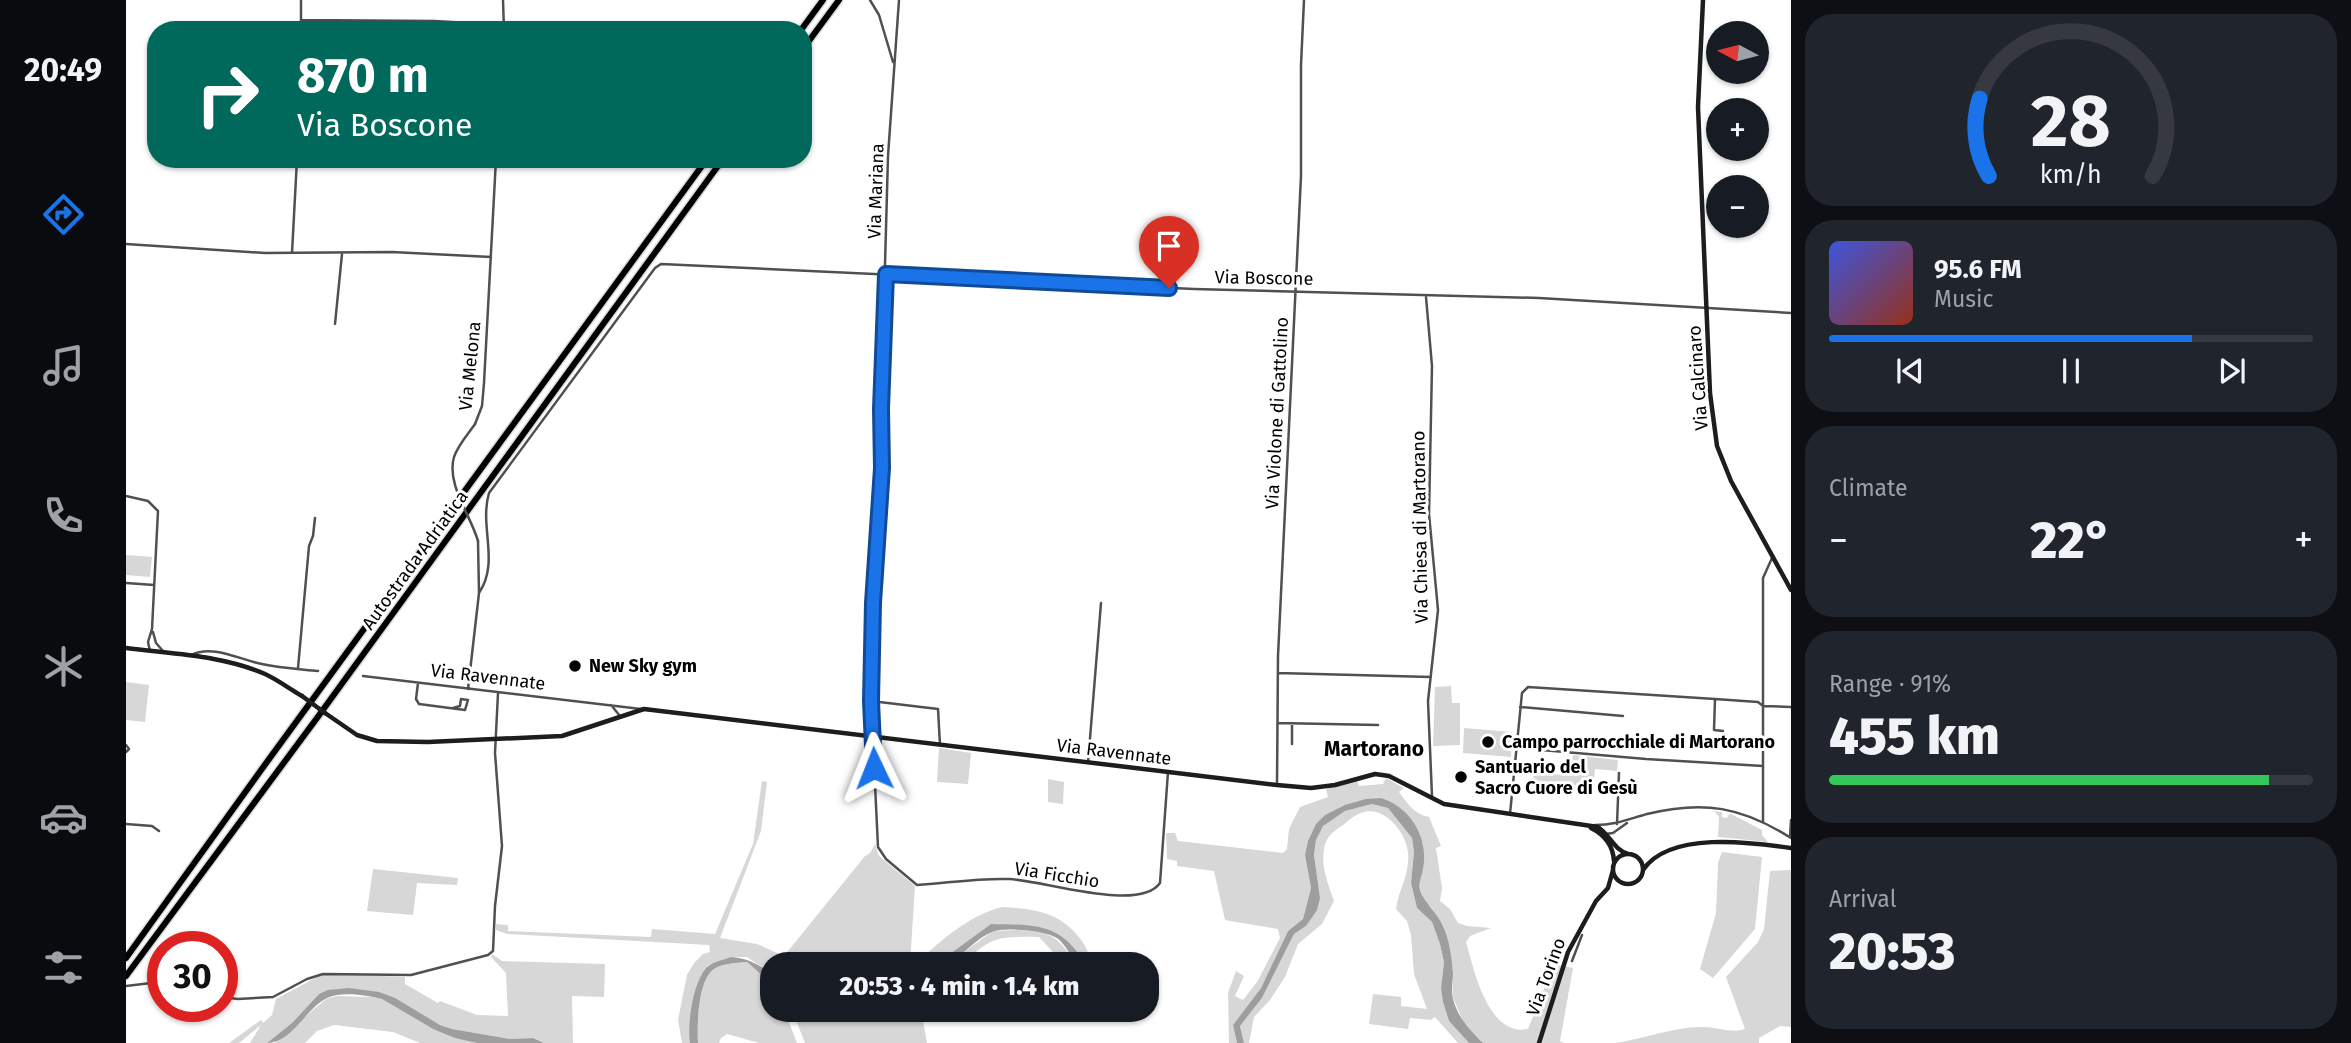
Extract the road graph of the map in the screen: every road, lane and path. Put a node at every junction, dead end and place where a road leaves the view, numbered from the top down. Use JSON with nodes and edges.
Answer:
{"nodes":[{"id":1,"x":301,"y":0,"type":"edge"},
{"id":2,"x":503,"y":0,"type":"edge"},
{"id":3,"x":823,"y":0,"type":"edge"},
{"id":4,"x":839,"y":0,"type":"edge"},
{"id":5,"x":870,"y":0,"type":"edge"},
{"id":6,"x":899,"y":0,"type":"edge"},
{"id":7,"x":1304,"y":0,"type":"edge"},
{"id":8,"x":1703,"y":0,"type":"edge"},
{"id":9,"x":301,"y":20,"type":"joint"},
{"id":10,"x":434,"y":21,"type":"edge"},
{"id":11,"x":504,"y":21,"type":"edge"},
{"id":12,"x":808,"y":21,"type":"edge"},
{"id":13,"x":812,"y":38,"type":"edge"},
{"id":14,"x":894,"y":65,"type":"junction"},
{"id":15,"x":297,"y":168,"type":"edge"},
{"id":16,"x":496,"y":168,"type":"edge"},
{"id":17,"x":700,"y":168,"type":"edge"},
{"id":18,"x":716,"y":168,"type":"edge"},
{"id":19,"x":126,"y":244,"type":"edge"},
{"id":20,"x":292,"y":253,"type":"junction"},
{"id":21,"x":342,"y":253,"type":"junction"},
{"id":22,"x":491,"y":257,"type":"junction"},
{"id":23,"x":886,"y":274,"type":"junction"},
{"id":24,"x":1295,"y":290,"type":"junction"},
{"id":25,"x":1426,"y":296,"type":"junction"},
{"id":26,"x":1707,"y":307,"type":"junction"},
{"id":27,"x":1791,"y":313,"type":"edge"},
{"id":28,"x":335,"y":324,"type":"dead end"},
{"id":29,"x":126,"y":496,"type":"edge"},
{"id":30,"x":315,"y":518,"type":"dead end"},
{"id":31,"x":1773,"y":558,"type":"junction"},
{"id":32,"x":126,"y":583,"type":"edge"},
{"id":33,"x":154,"y":585,"type":"junction"},
{"id":34,"x":1791,"y":590,"type":"edge"},
{"id":35,"x":479,"y":593,"type":"junction"},
{"id":36,"x":1101,"y":603,"type":"dead end"},
{"id":37,"x":152,"y":629,"type":"junction"},
{"id":38,"x":148,"y":642,"type":"junction"},
{"id":39,"x":156,"y":643,"type":"junction"},
{"id":40,"x":126,"y":648,"type":"edge"},
{"id":41,"x":138,"y":650,"type":"junction"},
{"id":42,"x":150,"y":651,"type":"junction"},
{"id":43,"x":164,"y":653,"type":"junction"},
{"id":44,"x":190,"y":656,"type":"junction"},
{"id":45,"x":298,"y":668,"type":"junction"},
{"id":46,"x":318,"y":671,"type":"dead end"},
{"id":47,"x":1278,"y":673,"type":"junction"},
{"id":48,"x":363,"y":676,"type":"dead end"},
{"id":49,"x":1431,"y":677,"type":"junction"},
{"id":50,"x":418,"y":683,"type":"junction"},
{"id":51,"x":468,"y":690,"type":"junction"},
{"id":52,"x":498,"y":693,"type":"junction"},
{"id":53,"x":1715,"y":699,"type":"junction"},
{"id":54,"x":871,"y":701,"type":"junction"},
{"id":55,"x":611,"y":705,"type":"junction"},
{"id":56,"x":1763,"y":706,"type":"junction"},
{"id":57,"x":1520,"y":707,"type":"junction"},
{"id":58,"x":1791,"y":707,"type":"edge"},
{"id":59,"x":453,"y":708,"type":"junction"},
{"id":60,"x":644,"y":709,"type":"junction"},
{"id":61,"x":620,"y":716,"type":"junction"},
{"id":62,"x":1623,"y":716,"type":"dead end"},
{"id":63,"x":1278,"y":723,"type":"junction"},
{"id":64,"x":1292,"y":724,"type":"junction"},
{"id":65,"x":1378,"y":724,"type":"dead end"},
{"id":66,"x":1723,"y":731,"type":"dead end"},
{"id":67,"x":872,"y":737,"type":"junction"},
{"id":68,"x":495,"y":739,"type":"junction"},
{"id":69,"x":1292,"y":744,"type":"dead end"},
{"id":70,"x":126,"y":745,"type":"edge"},
{"id":71,"x":940,"y":745,"type":"junction"},
{"id":72,"x":1517,"y":748,"type":"junction"},
{"id":73,"x":126,"y":752,"type":"edge"},
{"id":74,"x":1088,"y":763,"type":"junction"},
{"id":75,"x":1763,"y":766,"type":"junction"},
{"id":76,"x":1168,"y":772,"type":"junction"},
{"id":77,"x":1619,"y":774,"type":"dead end"},
{"id":78,"x":1277,"y":785,"type":"junction"},
{"id":79,"x":1433,"y":800,"type":"junction"},
{"id":80,"x":1510,"y":814,"type":"junction"},
{"id":81,"x":1791,"y":820,"type":"edge"},
{"id":82,"x":1629,"y":821,"type":"junction"},
{"id":83,"x":1763,"y":822,"type":"junction"},
{"id":84,"x":1573,"y":823,"type":"junction"},
{"id":85,"x":126,"y":824,"type":"edge"},
{"id":86,"x":1588,"y":824,"type":"junction"},
{"id":87,"x":1617,"y":824,"type":"junction"},
{"id":88,"x":1612,"y":825,"type":"junction"},
{"id":89,"x":159,"y":831,"type":"dead end"},
{"id":90,"x":1617,"y":831,"type":"junction"},
{"id":91,"x":1606,"y":835,"type":"junction"},
{"id":92,"x":1790,"y":837,"type":"edge"},
{"id":93,"x":1613,"y":841,"type":"junction"},
{"id":94,"x":1791,"y":848,"type":"edge"},
{"id":95,"x":1628,"y":854,"type":"junction"},
{"id":96,"x":1636,"y":856,"type":"junction"},
{"id":97,"x":1657,"y":857,"type":"junction"},
{"id":98,"x":1614,"y":863,"type":"junction"},
{"id":99,"x":1613,"y":870,"type":"junction"},
{"id":100,"x":1643,"y":870,"type":"junction"},
{"id":101,"x":1623,"y":884,"type":"junction"},
{"id":102,"x":1608,"y":888,"type":"junction"},
{"id":103,"x":1581,"y":935,"type":"dead end"},
{"id":104,"x":1574,"y":939,"type":"junction"},
{"id":105,"x":1577,"y":948,"type":"junction"},
{"id":106,"x":126,"y":958,"type":"edge"},
{"id":107,"x":1572,"y":961,"type":"dead end"},
{"id":108,"x":127,"y":975,"type":"edge"},
{"id":109,"x":147,"y":983,"type":"edge"},
{"id":110,"x":126,"y":986,"type":"edge"},
{"id":111,"x":238,"y":997,"type":"edge"},
{"id":112,"x":1539,"y":1043,"type":"edge"}],
"edges":[{"from":1,"to":9,"type":"street"},
{"from":2,"to":11,"type":"street"},
{"from":3,"to":12,"type":"highway"},
{"from":4,"to":13,"type":"highway"},
{"from":5,"to":14,"type":"street","name":"Via Mariana"},
{"from":6,"to":14,"type":"street","name":"Via Mariana"},
{"from":7,"to":24,"type":"street","name":"Via Violone di Gattolino"},
{"from":8,"to":26,"type":"main road","name":"Via Calcinaro"},
{"from":9,"to":10,"type":"street"},
{"from":14,"to":23,"type":"street","name":"Via Mariana"},
{"from":15,"to":20,"type":"street"},
{"from":16,"to":22,"type":"street","name":"Via Melona"},
{"from":17,"to":106,"type":"highway","name":"Autostrada Adriatica"},
{"from":18,"to":108,"type":"highway","name":"Autostrada Adriatica"},
{"from":19,"to":20,"type":"street"},
{"from":20,"to":21,"type":"street"},
{"from":21,"to":22,"type":"street"},
{"from":21,"to":28,"type":"street"},
{"from":22,"to":35,"type":"street","name":"Via Melona","bridge":true},
{"from":23,"to":24,"type":"street","name":"Via Boscone"},
{"from":23,"to":35,"type":"street","name":"Via Boscone"},
{"from":23,"to":54,"type":"street","name":"Via Mariana"},
{"from":24,"to":25,"type":"street","name":"Via Boscone"},
{"from":24,"to":47,"type":"street","name":"Via Violone di Gattolino"},
{"from":25,"to":26,"type":"street","name":"Via Boscone"},
{"from":25,"to":49,"type":"street","name":"Via Chiesa di Martorano"},
{"from":26,"to":27,"type":"street","name":"Via Boscone"},
{"from":26,"to":31,"type":"main road","name":"Via Calcinaro"},
{"from":29,"to":33,"type":"street"},
{"from":30,"to":45,"type":"street"},
{"from":31,"to":34,"type":"main road","name":"Via Calcinaro"},
{"from":31,"to":56,"type":"street"},
{"from":32,"to":33,"type":"street"},
{"from":33,"to":37,"type":"street"},
{"from":35,"to":51,"type":"street","name":"Via Melona"},
{"from":36,"to":74,"type":"street"},
{"from":37,"to":38,"type":"street"},
{"from":37,"to":39,"type":"street"},
{"from":38,"to":41,"type":"street"},
{"from":38,"to":42,"type":"street"},
{"from":39,"to":42,"type":"street"},
{"from":39,"to":43,"type":"street"},
{"from":40,"to":41,"type":"main road"},
{"from":41,"to":42,"type":"main road"},
{"from":42,"to":43,"type":"main road"},
{"from":43,"to":44,"type":"main road"},
{"from":44,"to":45,"type":"street"},
{"from":44,"to":68,"type":"main road","name":"Via Ravennate","bridge":true},
{"from":45,"to":46,"type":"street"},
{"from":47,"to":49,"type":"street"},
{"from":47,"to":63,"type":"street","name":"Via Violone di Gattolino"},
{"from":48,"to":50,"type":"street","name":"Via Ravennate"},
{"from":49,"to":79,"type":"street","name":"Via Chiesa di Martorano"},
{"from":50,"to":51,"type":"street","name":"Via Ravennate"},
{"from":50,"to":59,"type":"street"},
{"from":51,"to":52,"type":"street","name":"Via Ravennate"},
{"from":52,"to":55,"type":"street","name":"Via Ravennate"},
{"from":52,"to":68,"type":"street"},
{"from":53,"to":56,"type":"street"},
{"from":53,"to":57,"type":"street"},
{"from":53,"to":66,"type":"street"},
{"from":54,"to":67,"type":"street","name":"Via Mariana"},
{"from":54,"to":71,"type":"street"},
{"from":55,"to":60,"type":"street","name":"Via Ravennate"},
{"from":55,"to":61,"type":"street"},
{"from":56,"to":58,"type":"street"},
{"from":56,"to":75,"type":"street"},
{"from":57,"to":62,"type":"street"},
{"from":57,"to":72,"type":"street"},
{"from":59,"to":59,"type":"street"},
{"from":60,"to":61,"type":"main road","name":"Via Ravennate"},
{"from":60,"to":67,"type":"main road","name":"Via Ravennate"},
{"from":61,"to":68,"type":"main road","name":"Via Ravennate"},
{"from":63,"to":64,"type":"street"},
{"from":63,"to":78,"type":"street","name":"Via Violone di Gattolino"},
{"from":64,"to":65,"type":"street"},
{"from":64,"to":69,"type":"street"},
{"from":67,"to":71,"type":"main road","name":"Via Ravennate"},
{"from":67,"to":76,"type":"street","name":"Via Ficchio"},
{"from":68,"to":111,"type":"street"},
{"from":70,"to":73,"type":"street"},
{"from":71,"to":74,"type":"main road","name":"Via Ravennate"},
{"from":72,"to":75,"type":"street"},
{"from":72,"to":80,"type":"street"},
{"from":74,"to":76,"type":"main road","name":"Via Ravennate"},
{"from":75,"to":83,"type":"street"},
{"from":76,"to":78,"type":"main road","name":"Via Ravennate"},
{"from":77,"to":87,"type":"street"},
{"from":78,"to":79,"type":"main road","name":"Via Ravennate"},
{"from":79,"to":80,"type":"main road","name":"Via Ravennate"},
{"from":80,"to":84,"type":"main road","name":"Via Ravennate"},
{"from":81,"to":92,"type":"street"},
{"from":82,"to":83,"type":"street","name":"Via Ravennate"},
{"from":82,"to":87,"type":"street","name":"Via Ravennate"},
{"from":82,"to":90,"type":"street","name":"Via Ravennate"},
{"from":83,"to":92,"type":"street","name":"Via Ravennate"},
{"from":84,"to":86,"type":"main road","name":"Via Ravennate"},
{"from":84,"to":91,"type":"main road","name":"Via Ravennate"},
{"from":85,"to":89,"type":"street"},
{"from":86,"to":88,"type":"street","name":"Via Ravennate"},
{"from":86,"to":91,"type":"main road","name":"Via Ravennate"},
{"from":87,"to":88,"type":"street","name":"Via Ravennate"},
{"from":88,"to":91,"type":"street"},
{"from":90,"to":91,"type":"street","name":"Via Ravennate"},
{"from":90,"to":93,"type":"street","name":"Via Ravennate"},
{"from":91,"to":93,"type":"main road","name":"Via Ravennate"},
{"from":91,"to":98,"type":"main road"},
{"from":93,"to":95,"type":"main road","name":"Via Ravennate"},
{"from":94,"to":97,"type":"main road"},
{"from":95,"to":96,"type":"main road"},
{"from":95,"to":98,"type":"main road"},
{"from":96,"to":97,"type":"main road"},
{"from":96,"to":100,"type":"main road"},
{"from":97,"to":100,"type":"main road"},
{"from":98,"to":99,"type":"main road"},
{"from":99,"to":101,"type":"main road"},
{"from":99,"to":102,"type":"main road","name":"Via Torino"},
{"from":100,"to":101,"type":"main road"},
{"from":101,"to":102,"type":"main road"},
{"from":102,"to":104,"type":"main road","name":"Via Torino"},
{"from":103,"to":105,"type":"street"},
{"from":104,"to":105,"type":"street"},
{"from":104,"to":112,"type":"main road","name":"Via Torino"},
{"from":105,"to":107,"type":"street"},
{"from":109,"to":110,"type":"street"}]}
